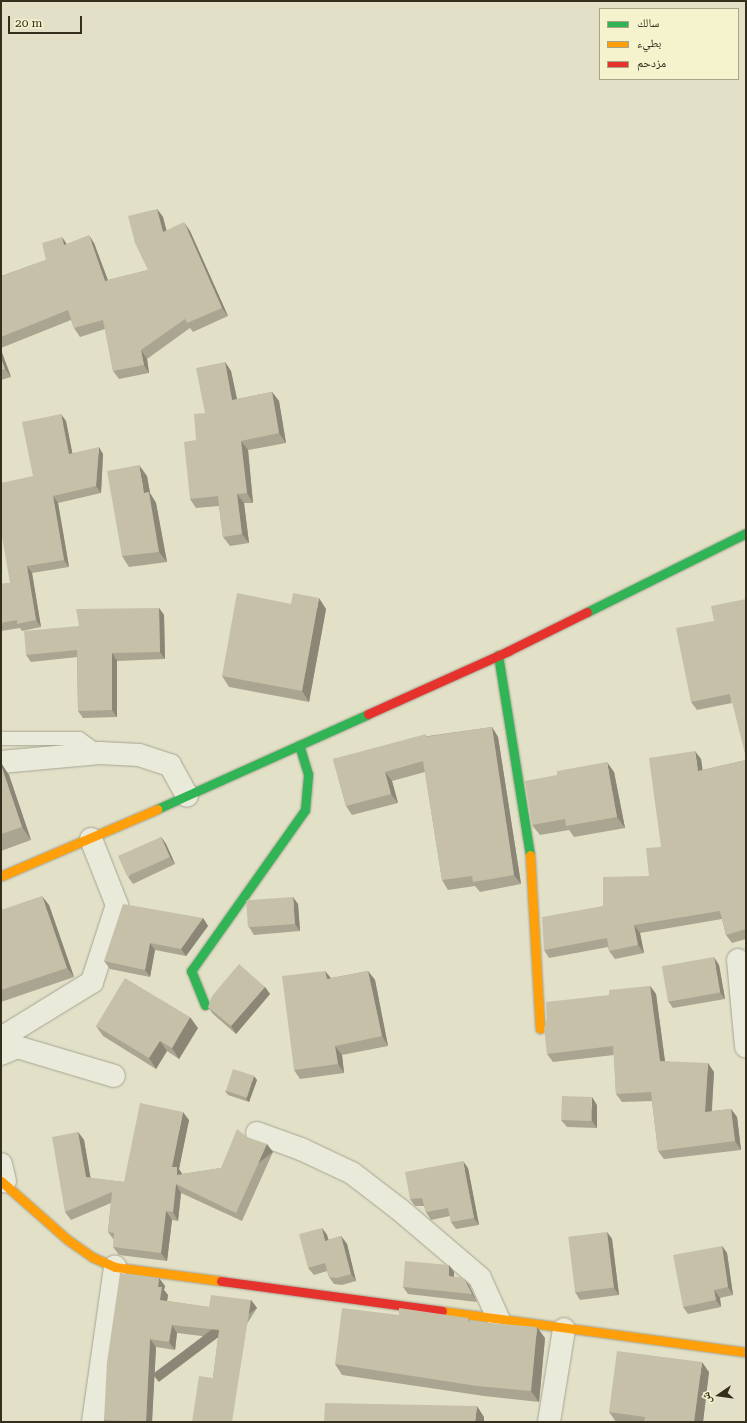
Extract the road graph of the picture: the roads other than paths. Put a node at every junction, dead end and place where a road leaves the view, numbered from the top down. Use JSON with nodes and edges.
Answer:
{"nodes":[{"id":1,"x":746,"y":533,"type":"edge"},
{"id":2,"x":498,"y":655,"type":"junction"},
{"id":3,"x":1,"y":738,"type":"edge"},
{"id":4,"x":298,"y":745,"type":"junction"},
{"id":5,"x":100,"y":753,"type":"junction"},
{"id":6,"x":1,"y":762,"type":"edge"},
{"id":7,"x":187,"y":796,"type":"junction"},
{"id":8,"x":91,"y":839,"type":"junction"},
{"id":9,"x":1,"y":876,"type":"edge"},
{"id":10,"x":738,"y":960,"type":"dead end"},
{"id":11,"x":205,"y":1005,"type":"dead end"},
{"id":12,"x":540,"y":1029,"type":"dead end"},
{"id":13,"x":1,"y":1038,"type":"edge"},
{"id":14,"x":746,"y":1048,"type":"edge"},
{"id":15,"x":1,"y":1054,"type":"edge"},
{"id":16,"x":114,"y":1076,"type":"dead end"},
{"id":17,"x":258,"y":1133,"type":"dead end"},
{"id":18,"x":2,"y":1175,"type":"edge"},
{"id":19,"x":115,"y":1267,"type":"junction"},
{"id":20,"x":499,"y":1320,"type":"junction"},
{"id":21,"x":564,"y":1329,"type":"junction"},
{"id":22,"x":746,"y":1352,"type":"edge"},
{"id":23,"x":93,"y":1422,"type":"edge"},
{"id":24,"x":550,"y":1422,"type":"edge"}],
"edges":[{"from":1,"to":2,"type":"street"},
{"from":2,"to":4,"type":"street"},
{"from":2,"to":12,"type":"street"},
{"from":3,"to":5,"type":"lane"},
{"from":4,"to":7,"type":"street"},
{"from":4,"to":11,"type":"street"},
{"from":5,"to":6,"type":"street"},
{"from":5,"to":7,"type":"street"},
{"from":7,"to":8,"type":"street"},
{"from":8,"to":9,"type":"street"},
{"from":8,"to":13,"type":"street"},
{"from":10,"to":14,"type":"street"},
{"from":15,"to":16,"type":"street"},
{"from":17,"to":20,"type":"street"},
{"from":18,"to":19,"type":"street"},
{"from":19,"to":20,"type":"street"},
{"from":19,"to":23,"type":"street"},
{"from":20,"to":21,"type":"street"},
{"from":21,"to":22,"type":"street"},
{"from":21,"to":24,"type":"street"}]}
